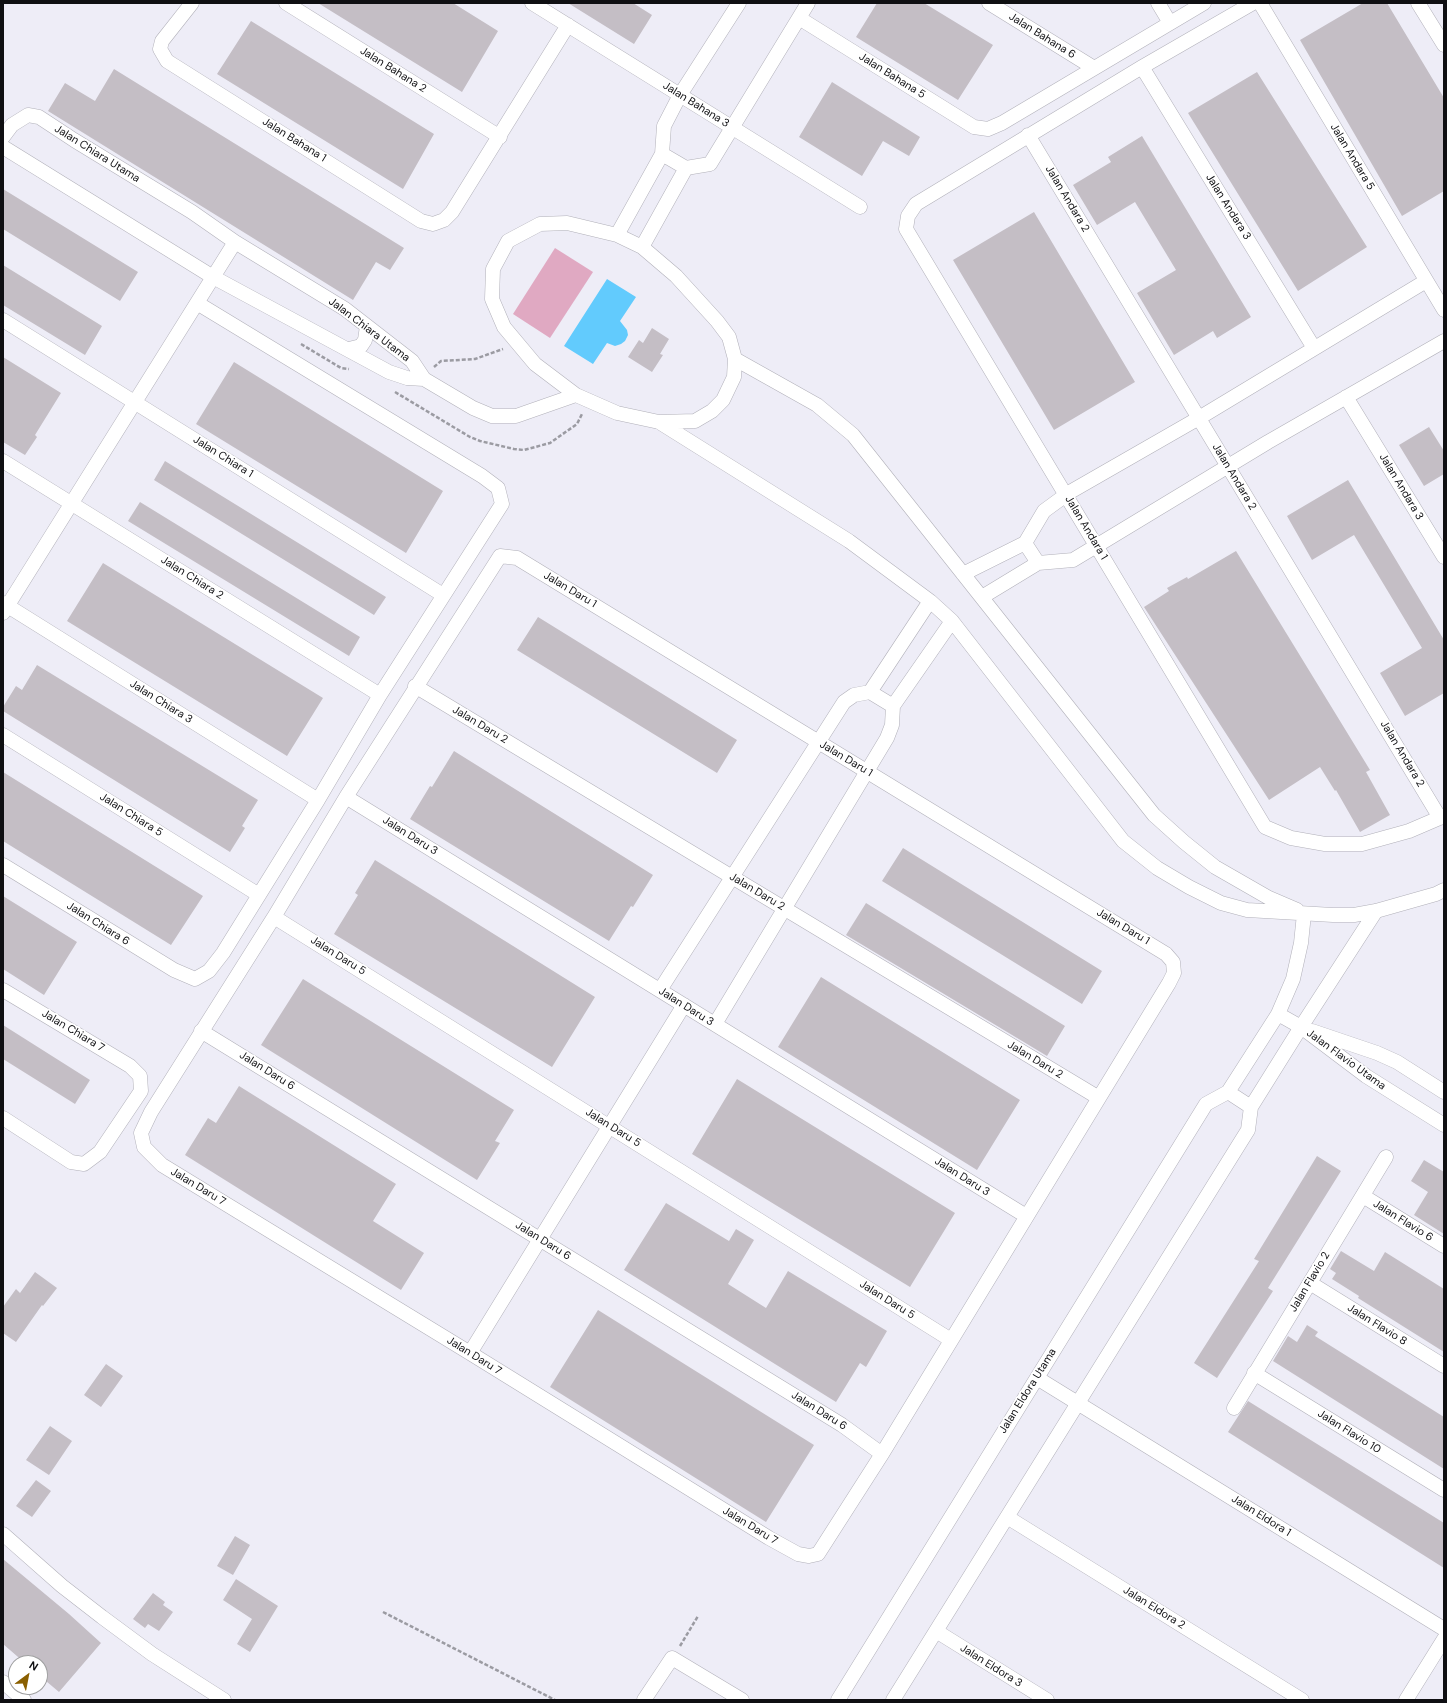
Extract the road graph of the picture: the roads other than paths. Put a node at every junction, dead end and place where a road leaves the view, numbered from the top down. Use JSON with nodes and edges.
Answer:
{"nodes":[{"id":1,"x":192,"y":3,"type":"edge"},
{"id":2,"x":286,"y":3,"type":"edge"},
{"id":3,"x":532,"y":3,"type":"edge"},
{"id":4,"x":739,"y":3,"type":"edge"},
{"id":5,"x":808,"y":3,"type":"edge"},
{"id":6,"x":989,"y":3,"type":"edge"},
{"id":7,"x":1006,"y":3,"type":"edge"},
{"id":8,"x":1158,"y":3,"type":"edge"},
{"id":9,"x":1204,"y":3,"type":"edge"},
{"id":10,"x":1253,"y":3,"type":"edge"},
{"id":11,"x":1260,"y":3,"type":"edge"},
{"id":12,"x":1418,"y":3,"type":"edge"},
{"id":13,"x":799,"y":18,"type":"junction"},
{"id":14,"x":1016,"y":20,"type":"junction"},
{"id":15,"x":1170,"y":23,"type":"junction"},
{"id":16,"x":568,"y":25,"type":"junction"},
{"id":17,"x":1444,"y":45,"type":"edge"},
{"id":18,"x":1142,"y":67,"type":"junction"},
{"id":19,"x":1094,"y":68,"type":"junction"},
{"id":20,"x":680,"y":95,"type":"junction"},
{"id":21,"x":732,"y":127,"type":"junction"},
{"id":22,"x":500,"y":136,"type":"junction"},
{"id":23,"x":1028,"y":136,"type":"junction"},
{"id":24,"x":3,"y":137,"type":"edge"},
{"id":25,"x":3,"y":147,"type":"edge"},
{"id":26,"x":662,"y":154,"type":"junction"},
{"id":27,"x":686,"y":168,"type":"junction"},
{"id":28,"x":860,"y":207,"type":"dead end"},
{"id":29,"x":617,"y":235,"type":"junction"},
{"id":30,"x":234,"y":242,"type":"junction"},
{"id":31,"x":642,"y":247,"type":"junction"},
{"id":32,"x":213,"y":277,"type":"junction"},
{"id":33,"x":1426,"y":281,"type":"junction"},
{"id":34,"x":197,"y":303,"type":"junction"},
{"id":35,"x":1443,"y":307,"type":"edge"},
{"id":36,"x":3,"y":320,"type":"edge"},
{"id":37,"x":367,"y":326,"type":"junction"},
{"id":38,"x":1444,"y":341,"type":"edge"},
{"id":39,"x":1314,"y":348,"type":"junction"},
{"id":40,"x":349,"y":349,"type":"junction"},
{"id":41,"x":735,"y":359,"type":"junction"},
{"id":42,"x":424,"y":379,"type":"junction"},
{"id":43,"x":576,"y":395,"type":"junction"},
{"id":44,"x":1346,"y":397,"type":"junction"},
{"id":45,"x":135,"y":402,"type":"junction"},
{"id":46,"x":1199,"y":418,"type":"junction"},
{"id":47,"x":659,"y":422,"type":"junction"},
{"id":48,"x":3,"y":461,"type":"edge"},
{"id":49,"x":1228,"y":466,"type":"junction"},
{"id":50,"x":1066,"y":495,"type":"junction"},
{"id":51,"x":72,"y":503,"type":"junction"},
{"id":52,"x":1025,"y":543,"type":"junction"},
{"id":53,"x":1097,"y":546,"type":"junction"},
{"id":54,"x":1444,"y":557,"type":"edge"},
{"id":55,"x":1038,"y":563,"type":"junction"},
{"id":56,"x":963,"y":574,"type":"junction"},
{"id":57,"x":443,"y":595,"type":"junction"},
{"id":58,"x":982,"y":597,"type":"junction"},
{"id":59,"x":930,"y":601,"type":"junction"},
{"id":60,"x":4,"y":608,"type":"edge"},
{"id":61,"x":952,"y":621,"type":"junction"},
{"id":62,"x":415,"y":686,"type":"junction"},
{"id":63,"x":870,"y":692,"type":"junction"},
{"id":64,"x":380,"y":695,"type":"junction"},
{"id":65,"x":893,"y":706,"type":"junction"},
{"id":66,"x":3,"y":735,"type":"edge"},
{"id":67,"x":818,"y":742,"type":"junction"},
{"id":68,"x":867,"y":772,"type":"junction"},
{"id":69,"x":346,"y":796,"type":"junction"},
{"id":70,"x":318,"y":800,"type":"junction"},
{"id":71,"x":1442,"y":817,"type":"edge"},
{"id":72,"x":3,"y":865,"type":"edge"},
{"id":73,"x":732,"y":878,"type":"junction"},
{"id":74,"x":1444,"y":890,"type":"edge"},
{"id":75,"x":259,"y":895,"type":"junction"},
{"id":76,"x":784,"y":909,"type":"junction"},
{"id":77,"x":1376,"y":911,"type":"junction"},
{"id":78,"x":1304,"y":914,"type":"junction"},
{"id":79,"x":274,"y":917,"type":"junction"},
{"id":80,"x":3,"y":990,"type":"edge"},
{"id":81,"x":660,"y":990,"type":"junction"},
{"id":82,"x":684,"y":1005,"type":"junction"},
{"id":83,"x":1278,"y":1014,"type":"junction"},
{"id":84,"x":715,"y":1024,"type":"junction"},
{"id":85,"x":1300,"y":1027,"type":"junction"},
{"id":86,"x":201,"y":1031,"type":"junction"},
{"id":87,"x":1228,"y":1092,"type":"junction"},
{"id":88,"x":1444,"y":1092,"type":"edge"},
{"id":89,"x":1099,"y":1098,"type":"junction"},
{"id":90,"x":1251,"y":1107,"type":"junction"},
{"id":91,"x":3,"y":1118,"type":"edge"},
{"id":92,"x":1444,"y":1125,"type":"edge"},
{"id":93,"x":610,"y":1126,"type":"junction"},
{"id":94,"x":1386,"y":1157,"type":"dead end"},
{"id":95,"x":1363,"y":1196,"type":"junction"},
{"id":96,"x":1026,"y":1216,"type":"junction"},
{"id":97,"x":540,"y":1239,"type":"junction"},
{"id":98,"x":1444,"y":1246,"type":"edge"},
{"id":99,"x":1310,"y":1283,"type":"junction"},
{"id":100,"x":951,"y":1340,"type":"junction"},
{"id":101,"x":470,"y":1353,"type":"junction"},
{"id":102,"x":1444,"y":1366,"type":"edge"},
{"id":103,"x":1254,"y":1374,"type":"junction"},
{"id":104,"x":1037,"y":1378,"type":"junction"},
{"id":105,"x":1078,"y":1403,"type":"junction"},
{"id":106,"x":1234,"y":1408,"type":"dead end"},
{"id":107,"x":882,"y":1454,"type":"junction"},
{"id":108,"x":1444,"y":1490,"type":"edge"},
{"id":109,"x":1007,"y":1517,"type":"junction"},
{"id":110,"x":3,"y":1534,"type":"edge"},
{"id":111,"x":1444,"y":1629,"type":"edge"},
{"id":112,"x":936,"y":1631,"type":"junction"},
{"id":113,"x":1444,"y":1639,"type":"edge"},
{"id":114,"x":3,"y":1682,"type":"edge"},
{"id":115,"x":24,"y":1700,"type":"edge"},
{"id":116,"x":224,"y":1700,"type":"edge"},
{"id":117,"x":644,"y":1700,"type":"edge"},
{"id":118,"x":742,"y":1700,"type":"edge"},
{"id":119,"x":838,"y":1700,"type":"edge"},
{"id":120,"x":893,"y":1700,"type":"edge"},
{"id":121,"x":1047,"y":1700,"type":"edge"},
{"id":122,"x":1302,"y":1700,"type":"edge"},
{"id":123,"x":1406,"y":1700,"type":"edge"}],
"edges":[{"from":1,"to":22,"type":"street","name":"Jalan Bahana 1"},
{"from":2,"to":22,"type":"street","name":"Jalan Bahana 2"},
{"from":3,"to":16,"type":"street","name":"Jalan Bahana 3"},
{"from":4,"to":20,"type":"street"},
{"from":5,"to":13,"type":"street"},
{"from":6,"to":14,"type":"street","name":"Jalan Bahana 6"},
{"from":7,"to":14,"type":"street"},
{"from":8,"to":15,"type":"street"},
{"from":9,"to":15,"type":"street"},
{"from":10,"to":18,"type":"street"},
{"from":11,"to":33,"type":"street","name":"Jalan Andara 5"},
{"from":12,"to":17,"type":"street"},
{"from":13,"to":19,"type":"street","name":"Jalan Bahana 5"},
{"from":13,"to":21,"type":"street"},
{"from":14,"to":19,"type":"street","name":"Jalan Bahana 6"},
{"from":15,"to":19,"type":"street"},
{"from":16,"to":20,"type":"street","name":"Jalan Bahana 3"},
{"from":16,"to":22,"type":"street"},
{"from":18,"to":23,"type":"street"},
{"from":18,"to":39,"type":"street","name":"Jalan Andara 3"},
{"from":20,"to":21,"type":"street","name":"Jalan Bahana 3"},
{"from":20,"to":26,"type":"street"},
{"from":21,"to":27,"type":"street"},
{"from":21,"to":28,"type":"street","name":"Jalan Bahana 3"},
{"from":23,"to":46,"type":"street","name":"Jalan Andara 2"},
{"from":23,"to":50,"type":"street","name":"Jalan Andara 1"},
{"from":24,"to":30,"type":"street","name":"Jalan Chiara Utama"},
{"from":25,"to":32,"type":"street","name":"Jalan Chiara Utama"},
{"from":26,"to":27,"type":"street"},
{"from":26,"to":29,"type":"street"},
{"from":27,"to":31,"type":"street"},
{"from":29,"to":31,"type":"street"},
{"from":29,"to":43,"type":"street"},
{"from":30,"to":32,"type":"street"},
{"from":30,"to":37,"type":"street","name":"Jalan Chiara Utama"},
{"from":31,"to":41,"type":"street"},
{"from":32,"to":34,"type":"street"},
{"from":32,"to":40,"type":"street","name":"Jalan Chiara Utama"},
{"from":33,"to":35,"type":"street","name":"Jalan Andara 5"},
{"from":33,"to":39,"type":"street"},
{"from":34,"to":45,"type":"street"},
{"from":34,"to":57,"type":"street"},
{"from":36,"to":45,"type":"street","name":"Jalan Chiara 1"},
{"from":37,"to":40,"type":"street"},
{"from":37,"to":42,"type":"street","name":"Jalan Chiara Utama"},
{"from":38,"to":44,"type":"street"},
{"from":39,"to":46,"type":"street"},
{"from":40,"to":42,"type":"street","name":"Jalan Chiara Utama"},
{"from":41,"to":47,"type":"street"},
{"from":41,"to":56,"type":"street"},
{"from":42,"to":43,"type":"street"},
{"from":43,"to":47,"type":"street"},
{"from":44,"to":49,"type":"street"},
{"from":44,"to":54,"type":"street","name":"Jalan Andara 3"},
{"from":45,"to":51,"type":"street"},
{"from":45,"to":57,"type":"street","name":"Jalan Chiara 1"},
{"from":46,"to":49,"type":"street","name":"Jalan Andara 2"},
{"from":46,"to":50,"type":"street"},
{"from":47,"to":59,"type":"street"},
{"from":48,"to":51,"type":"street","name":"Jalan Chiara 2"},
{"from":49,"to":53,"type":"street"},
{"from":49,"to":71,"type":"street","name":"Jalan Andara 2"},
{"from":50,"to":52,"type":"street"},
{"from":50,"to":53,"type":"street","name":"Jalan Andara 1"},
{"from":51,"to":60,"type":"street"},
{"from":51,"to":64,"type":"street","name":"Jalan Chiara 2"},
{"from":52,"to":55,"type":"street"},
{"from":52,"to":56,"type":"street"},
{"from":53,"to":55,"type":"street"},
{"from":53,"to":71,"type":"street","name":"Jalan Andara 1"},
{"from":55,"to":58,"type":"street"},
{"from":56,"to":58,"type":"street"},
{"from":57,"to":64,"type":"street"},
{"from":58,"to":78,"type":"street"},
{"from":59,"to":61,"type":"street"},
{"from":59,"to":63,"type":"street"},
{"from":60,"to":70,"type":"street","name":"Jalan Chiara 3"},
{"from":61,"to":65,"type":"street"},
{"from":61,"to":78,"type":"street"},
{"from":62,"to":67,"type":"street","name":"Jalan Daru 1"},
{"from":62,"to":69,"type":"street"},
{"from":62,"to":73,"type":"street","name":"Jalan Daru 2"},
{"from":63,"to":65,"type":"street"},
{"from":63,"to":67,"type":"street"},
{"from":64,"to":70,"type":"street"},
{"from":65,"to":68,"type":"street"},
{"from":66,"to":75,"type":"street","name":"Jalan Chiara 5"},
{"from":67,"to":68,"type":"street","name":"Jalan Daru 1"},
{"from":67,"to":73,"type":"street"},
{"from":68,"to":76,"type":"street"},
{"from":68,"to":89,"type":"street","name":"Jalan Daru 1"},
{"from":69,"to":79,"type":"street"},
{"from":69,"to":81,"type":"street","name":"Jalan Daru 3"},
{"from":70,"to":75,"type":"street"},
{"from":72,"to":75,"type":"street","name":"Jalan Chiara 6"},
{"from":73,"to":76,"type":"street","name":"Jalan Daru 2"},
{"from":73,"to":81,"type":"street"},
{"from":74,"to":77,"type":"street"},
{"from":76,"to":84,"type":"street"},
{"from":76,"to":89,"type":"street","name":"Jalan Daru 2"},
{"from":77,"to":78,"type":"street"},
{"from":77,"to":85,"type":"street"},
{"from":78,"to":83,"type":"street"},
{"from":79,"to":86,"type":"street"},
{"from":79,"to":93,"type":"street","name":"Jalan Daru 5"},
{"from":80,"to":91,"type":"street","name":"Jalan Chiara 7"},
{"from":81,"to":82,"type":"street","name":"Jalan Daru 3"},
{"from":82,"to":84,"type":"street","name":"Jalan Daru 3"},
{"from":82,"to":93,"type":"street"},
{"from":83,"to":85,"type":"street"},
{"from":83,"to":87,"type":"street"},
{"from":84,"to":96,"type":"street","name":"Jalan Daru 3"},
{"from":85,"to":88,"type":"street","name":"Jalan Flavio Utama"},
{"from":85,"to":90,"type":"street"},
{"from":85,"to":92,"type":"street","name":"Jalan Flavio Utama"},
{"from":86,"to":97,"type":"street","name":"Jalan Daru 6"},
{"from":86,"to":101,"type":"street","name":"Jalan Daru 7"},
{"from":87,"to":90,"type":"street"},
{"from":87,"to":104,"type":"street","name":"Jalan Eldora Utama"},
{"from":89,"to":96,"type":"street"},
{"from":90,"to":105,"type":"street"},
{"from":93,"to":97,"type":"street"},
{"from":93,"to":100,"type":"street","name":"Jalan Daru 5"},
{"from":94,"to":95,"type":"street","name":"Jalan Flavio 2"},
{"from":95,"to":98,"type":"street","name":"Jalan Flavio 6"},
{"from":95,"to":99,"type":"street","name":"Jalan Flavio 2"},
{"from":96,"to":100,"type":"street"},
{"from":97,"to":101,"type":"street"},
{"from":97,"to":107,"type":"street","name":"Jalan Daru 6"},
{"from":99,"to":102,"type":"street","name":"Jalan Flavio 8"},
{"from":99,"to":103,"type":"street","name":"Jalan Flavio 2"},
{"from":100,"to":107,"type":"street"},
{"from":101,"to":107,"type":"street","name":"Jalan Daru 7"},
{"from":103,"to":106,"type":"street","name":"Jalan Flavio 2"},
{"from":103,"to":108,"type":"street","name":"Jalan Flavio 10"},
{"from":104,"to":105,"type":"street","name":"Jalan Eldora 1"},
{"from":104,"to":119,"type":"street","name":"Jalan Eldora Utama"},
{"from":105,"to":109,"type":"street"},
{"from":105,"to":111,"type":"street","name":"Jalan Eldora 1"},
{"from":109,"to":112,"type":"street"},
{"from":109,"to":122,"type":"street","name":"Jalan Eldora 2"},
{"from":110,"to":116,"type":"street"},
{"from":112,"to":120,"type":"street"},
{"from":112,"to":121,"type":"street","name":"Jalan Eldora 3"},
{"from":113,"to":123,"type":"street"},
{"from":114,"to":115,"type":"street"},
{"from":117,"to":118,"type":"street"}]}
